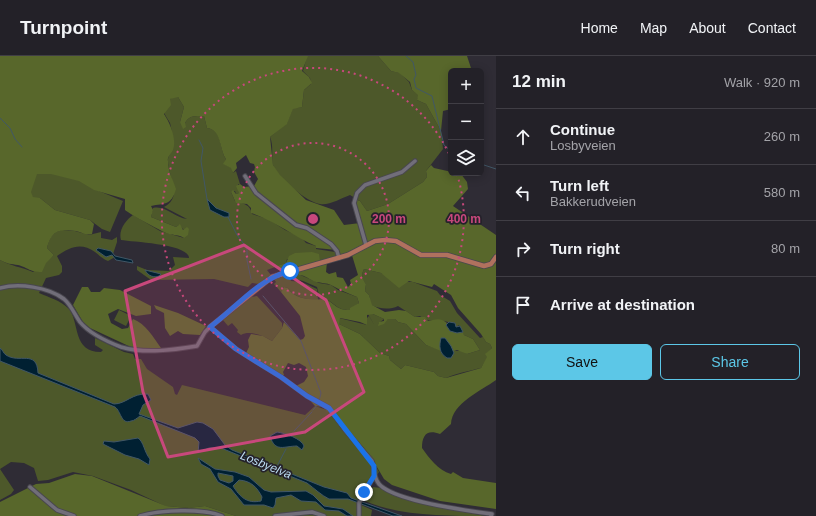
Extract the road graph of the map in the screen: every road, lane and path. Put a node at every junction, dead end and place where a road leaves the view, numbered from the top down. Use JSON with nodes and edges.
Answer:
{"nodes":[{"id":1,"x":415,"y":161,"type":"dead end"},
{"id":2,"x":245,"y":176,"type":"dead end"},
{"id":3,"x":366,"y":245,"type":"junction"},
{"id":4,"x":496,"y":257,"type":"edge"},
{"id":5,"x":339,"y":258,"type":"junction"},
{"id":6,"x":0,"y":288,"type":"edge"},
{"id":7,"x":210,"y":327,"type":"junction"},
{"id":8,"x":374,"y":476,"type":"junction"},
{"id":9,"x":30,"y":487,"type":"dead end"},
{"id":10,"x":492,"y":515,"type":"edge"},
{"id":11,"x":74,"y":516,"type":"edge"},
{"id":12,"x":140,"y":516,"type":"edge"},
{"id":13,"x":222,"y":516,"type":"edge"},
{"id":14,"x":275,"y":516,"type":"edge"},
{"id":15,"x":324,"y":516,"type":"edge"},
{"id":16,"x":359,"y":516,"type":"edge"}],
"edges":[{"from":1,"to":3,"type":"street"},
{"from":2,"to":5,"type":"street"},
{"from":3,"to":4,"type":"main road"},
{"from":3,"to":5,"type":"main road"},
{"from":5,"to":7,"type":"main road"},
{"from":6,"to":7,"type":"street"},
{"from":7,"to":8,"type":"street"},
{"from":8,"to":10,"type":"street"},
{"from":8,"to":16,"type":"street"},
{"from":9,"to":11,"type":"street"},
{"from":12,"to":13,"type":"street"},
{"from":14,"to":15,"type":"street"}]}
